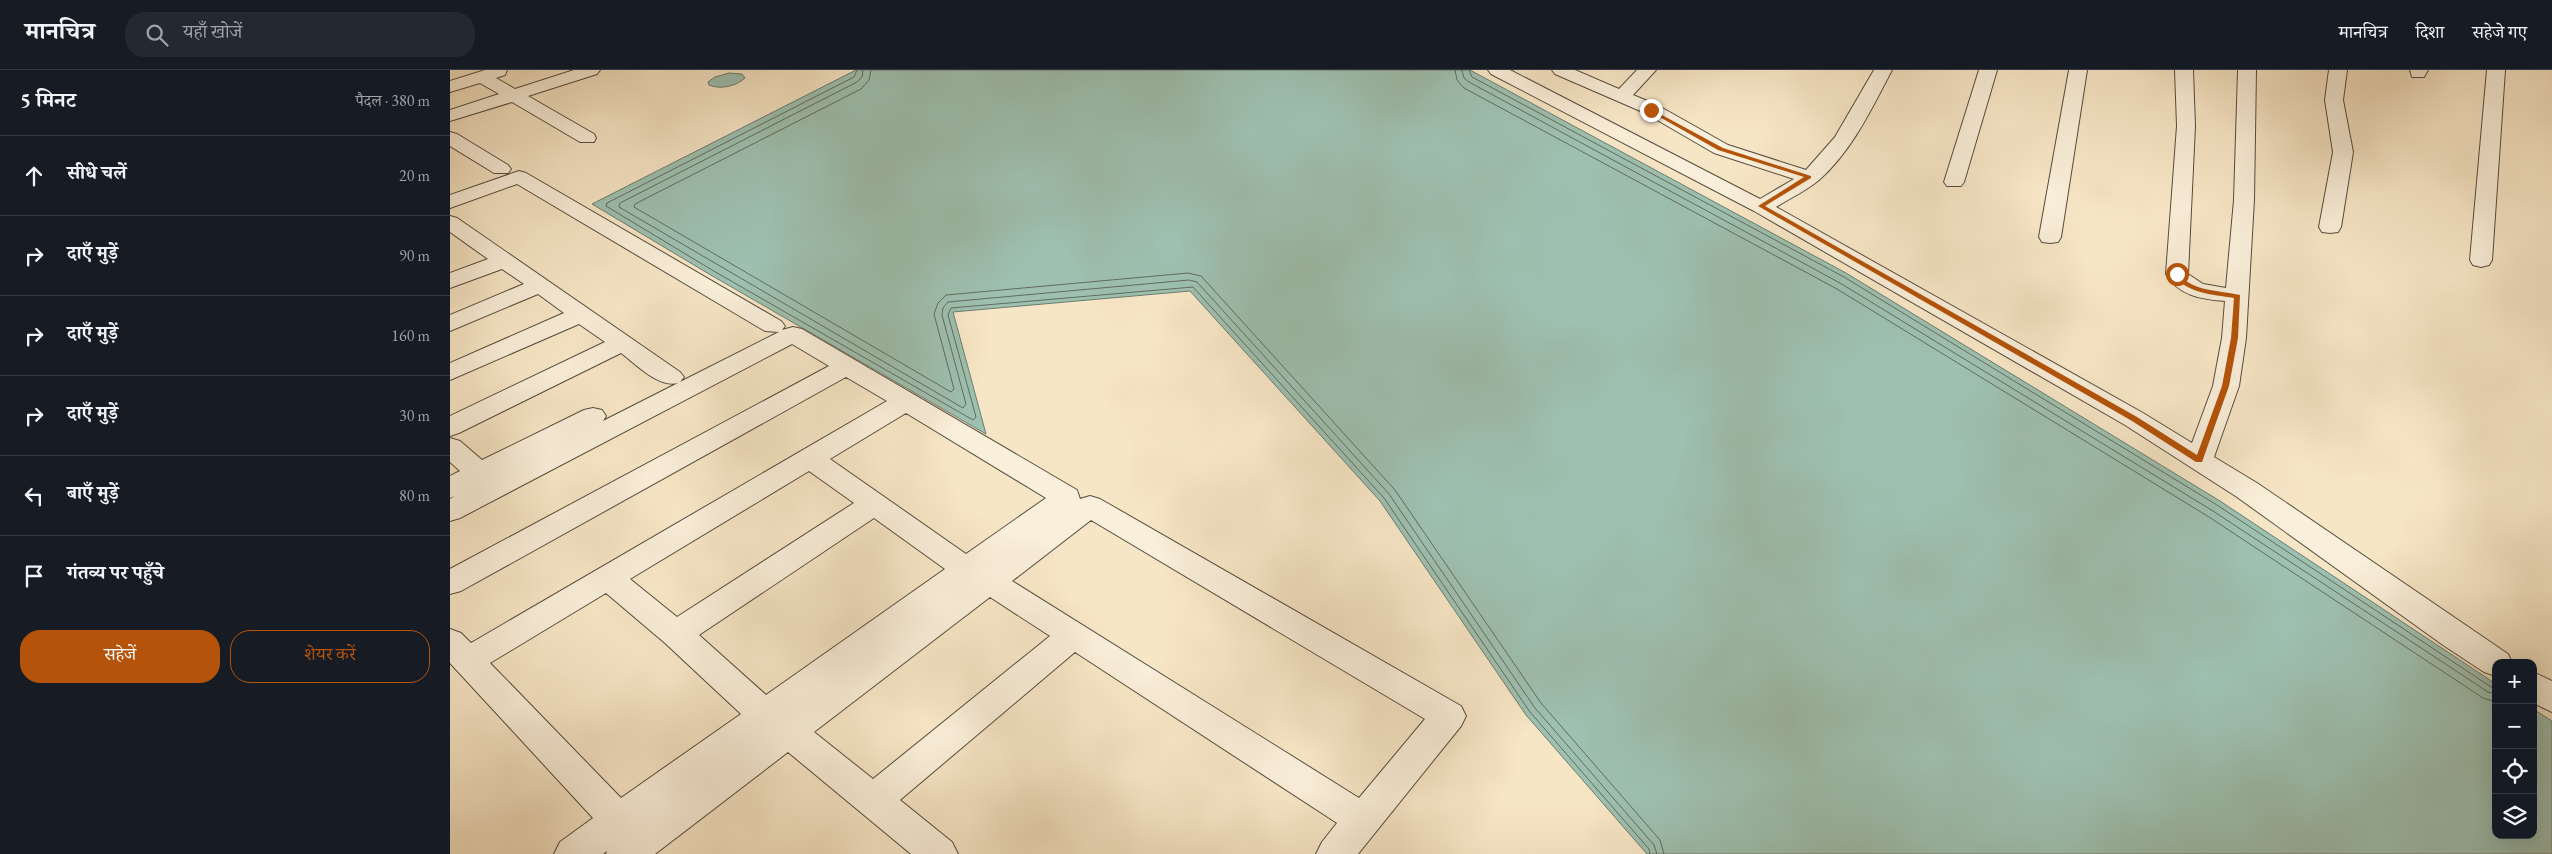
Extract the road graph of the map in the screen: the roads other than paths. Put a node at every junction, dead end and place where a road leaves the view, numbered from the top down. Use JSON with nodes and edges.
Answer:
{"nodes":[{"id":1,"x":503,"y":70,"type":"edge"},
{"id":2,"x":590,"y":70,"type":"edge"},
{"id":3,"x":1497,"y":70,"type":"edge"},
{"id":4,"x":1561,"y":70,"type":"edge"},
{"id":5,"x":1647,"y":70,"type":"edge"},
{"id":6,"x":1883,"y":70,"type":"edge"},
{"id":7,"x":1988,"y":70,"type":"edge"},
{"id":8,"x":2078,"y":70,"type":"edge"},
{"id":9,"x":2184,"y":70,"type":"edge"},
{"id":10,"x":2247,"y":70,"type":"edge"},
{"id":11,"x":2338,"y":70,"type":"edge"},
{"id":12,"x":2496,"y":70,"type":"edge"},
{"id":13,"x":482,"y":77,"type":"junction"},
{"id":14,"x":450,"y":87,"type":"edge"},
{"id":15,"x":514,"y":95,"type":"junction"},
{"id":16,"x":1622,"y":96,"type":"junction"},
{"id":17,"x":450,"y":116,"type":"edge"},
{"id":18,"x":450,"y":138,"type":"edge"},
{"id":19,"x":587,"y":138,"type":"dead end"},
{"id":20,"x":501,"y":169,"type":"dead end"},
{"id":21,"x":1809,"y":177,"type":"junction"},
{"id":22,"x":1954,"y":182,"type":"dead end"},
{"id":23,"x":450,"y":202,"type":"edge"},
{"id":24,"x":1761,"y":206,"type":"junction"},
{"id":25,"x":2330,"y":227,"type":"dead end"},
{"id":26,"x":455,"y":231,"type":"edge"},
{"id":27,"x":2050,"y":237,"type":"dead end"},
{"id":28,"x":504,"y":260,"type":"junction"},
{"id":29,"x":2481,"y":260,"type":"dead end"},
{"id":30,"x":450,"y":281,"type":"edge"},
{"id":31,"x":540,"y":285,"type":"junction"},
{"id":32,"x":2237,"y":296,"type":"junction"},
{"id":33,"x":581,"y":314,"type":"junction"},
{"id":34,"x":450,"y":324,"type":"edge"},
{"id":35,"x":623,"y":343,"type":"junction"},
{"id":36,"x":847,"y":366,"type":"junction"},
{"id":37,"x":450,"y":372,"type":"edge"},
{"id":38,"x":671,"y":377,"type":"junction"},
{"id":39,"x":907,"y":401,"type":"junction"},
{"id":40,"x":450,"y":427,"type":"edge"},
{"id":41,"x":450,"y":448,"type":"edge"},
{"id":42,"x":810,"y":458,"type":"junction"},
{"id":43,"x":2199,"y":460,"type":"junction"},
{"id":44,"x":479,"y":473,"type":"junction"},
{"id":45,"x":450,"y":488,"type":"edge"},
{"id":46,"x":875,"y":503,"type":"junction"},
{"id":47,"x":450,"y":511,"type":"edge"},
{"id":48,"x":978,"y":576,"type":"junction"},
{"id":49,"x":608,"y":577,"type":"junction"},
{"id":50,"x":450,"y":583,"type":"edge"},
{"id":51,"x":676,"y":634,"type":"junction"},
{"id":52,"x":1073,"y":635,"type":"junction"},
{"id":53,"x":459,"y":651,"type":"edge"},
{"id":54,"x":2492,"y":660,"type":"edge"},
{"id":55,"x":2537,"y":689,"type":"edge"},
{"id":56,"x":2552,"y":698,"type":"edge"},
{"id":57,"x":777,"y":724,"type":"junction"},
{"id":58,"x":873,"y":801,"type":"junction"},
{"id":59,"x":1363,"y":820,"type":"junction"},
{"id":60,"x":636,"y":842,"type":"edge"},
{"id":61,"x":573,"y":854,"type":"edge"},
{"id":62,"x":939,"y":854,"type":"edge"},
{"id":63,"x":1335,"y":854,"type":"edge"}],
"edges":[{"from":1,"to":13,"type":"street"},
{"from":2,"to":15,"type":"street"},
{"from":3,"to":24,"type":"street"},
{"from":4,"to":16,"type":"street"},
{"from":5,"to":16,"type":"street"},
{"from":6,"to":21,"type":"street"},
{"from":7,"to":22,"type":"street"},
{"from":8,"to":27,"type":"street"},
{"from":9,"to":32,"type":"street"},
{"from":10,"to":32,"type":"street"},
{"from":11,"to":25,"type":"street"},
{"from":12,"to":29,"type":"street"},
{"from":13,"to":14,"type":"street"},
{"from":13,"to":15,"type":"street"},
{"from":15,"to":17,"type":"street"},
{"from":15,"to":19,"type":"street"},
{"from":16,"to":21,"type":"street"},
{"from":18,"to":20,"type":"street"},
{"from":21,"to":24,"type":"street"},
{"from":23,"to":38,"type":"street"},
{"from":24,"to":43,"type":"street"},
{"from":26,"to":28,"type":"street"},
{"from":28,"to":30,"type":"street"},
{"from":28,"to":31,"type":"street"},
{"from":31,"to":33,"type":"street"},
{"from":31,"to":34,"type":"street"},
{"from":32,"to":43,"type":"street"},
{"from":33,"to":35,"type":"street"},
{"from":33,"to":37,"type":"street"},
{"from":35,"to":38,"type":"street"},
{"from":35,"to":40,"type":"street"},
{"from":36,"to":39,"type":"street"},
{"from":36,"to":47,"type":"street"},
{"from":36,"to":50,"type":"street"},
{"from":38,"to":44,"type":"street"},
{"from":39,"to":42,"type":"street"},
{"from":39,"to":48,"type":"street"},
{"from":41,"to":44,"type":"street"},
{"from":42,"to":46,"type":"street"},
{"from":42,"to":49,"type":"street"},
{"from":43,"to":54,"type":"street"},
{"from":44,"to":45,"type":"street"},
{"from":46,"to":48,"type":"street"},
{"from":46,"to":51,"type":"street"},
{"from":48,"to":52,"type":"street"},
{"from":48,"to":57,"type":"street"},
{"from":48,"to":59,"type":"street"},
{"from":49,"to":51,"type":"street"},
{"from":49,"to":53,"type":"street"},
{"from":51,"to":57,"type":"street"},
{"from":52,"to":58,"type":"street"},
{"from":52,"to":59,"type":"street"},
{"from":53,"to":60,"type":"street"},
{"from":55,"to":56,"type":"street"},
{"from":57,"to":58,"type":"street"},
{"from":57,"to":60,"type":"street"},
{"from":58,"to":62,"type":"street"},
{"from":59,"to":63,"type":"street"},
{"from":60,"to":61,"type":"street"}]}
